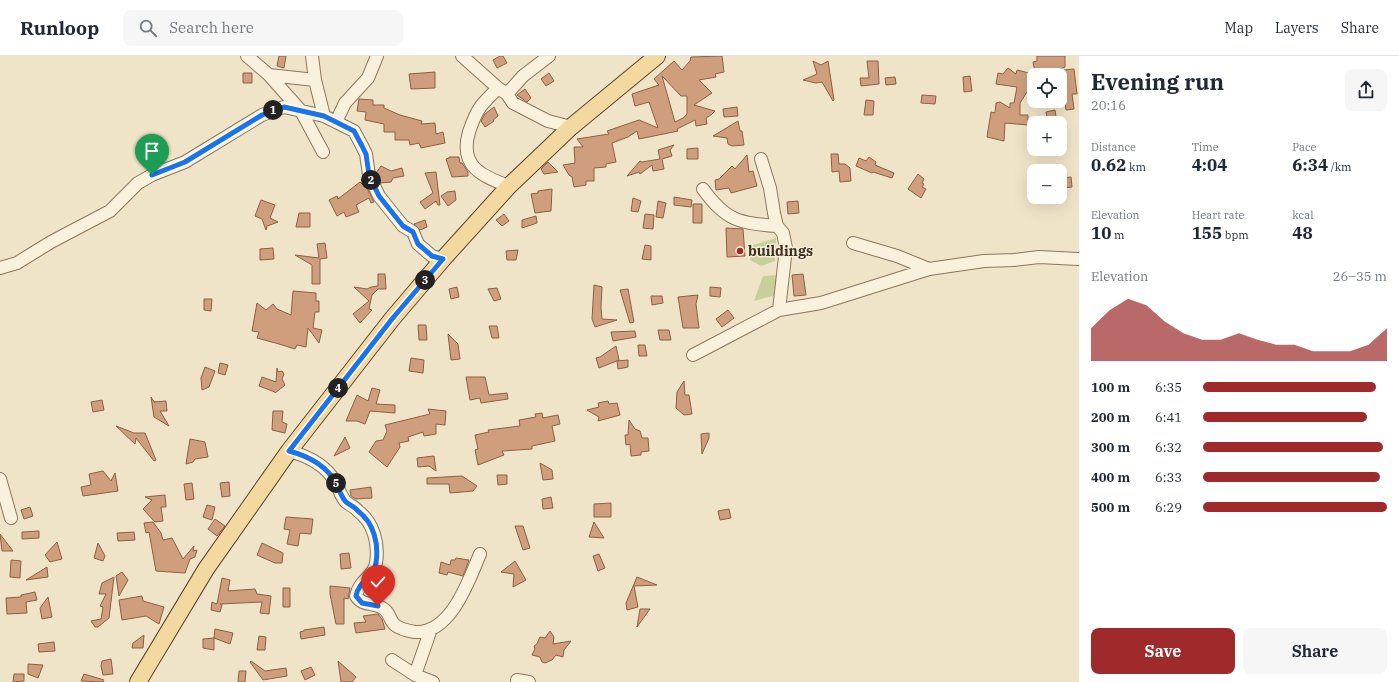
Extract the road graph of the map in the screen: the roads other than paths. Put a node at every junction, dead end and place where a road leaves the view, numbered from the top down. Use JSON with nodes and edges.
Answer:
{"nodes":[{"id":1,"x":247,"y":56,"type":"edge"},
{"id":2,"x":312,"y":56,"type":"edge"},
{"id":3,"x":377,"y":56,"type":"edge"},
{"id":4,"x":462,"y":56,"type":"edge"},
{"id":5,"x":548,"y":56,"type":"edge"},
{"id":6,"x":657,"y":56,"type":"edge"},
{"id":7,"x":269,"y":75,"type":"junction"},
{"id":8,"x":315,"y":80,"type":"junction"},
{"id":9,"x":502,"y":91,"type":"junction"},
{"id":10,"x":301,"y":111,"type":"junction"},
{"id":11,"x":324,"y":116,"type":"junction"},
{"id":12,"x":336,"y":122,"type":"junction"},
{"id":13,"x":570,"y":127,"type":"junction"},
{"id":14,"x":323,"y":152,"type":"dead end"},
{"id":15,"x":761,"y":159,"type":"dead end"},
{"id":16,"x":509,"y":186,"type":"junction"},
{"id":17,"x":703,"y":189,"type":"dead end"},
{"id":18,"x":777,"y":226,"type":"junction"},
{"id":19,"x":853,"y":243,"type":"dead end"},
{"id":20,"x":443,"y":259,"type":"junction"},
{"id":21,"x":1078,"y":259,"type":"dead end"},
{"id":22,"x":0,"y":268,"type":"edge"},
{"id":23,"x":929,"y":269,"type":"junction"},
{"id":24,"x":779,"y":310,"type":"junction"},
{"id":25,"x":693,"y":354,"type":"dead end"},
{"id":26,"x":289,"y":451,"type":"junction"},
{"id":27,"x":0,"y":479,"type":"edge"},
{"id":28,"x":11,"y":518,"type":"dead end"},
{"id":29,"x":480,"y":554,"type":"dead end"},
{"id":30,"x":431,"y":630,"type":"junction"},
{"id":31,"x":392,"y":660,"type":"dead end"},
{"id":32,"x":415,"y":675,"type":"junction"},
{"id":33,"x":138,"y":682,"type":"edge"},
{"id":34,"x":433,"y":682,"type":"edge"},
{"id":35,"x":517,"y":682,"type":"edge"},
{"id":36,"x":529,"y":682,"type":"edge"}],
"edges":[{"from":1,"to":7,"type":"street"},
{"from":2,"to":8,"type":"street"},
{"from":3,"to":12,"type":"street"},
{"from":4,"to":9,"type":"street"},
{"from":5,"to":9,"type":"street"},
{"from":6,"to":13,"type":"main road"},
{"from":7,"to":8,"type":"street"},
{"from":7,"to":10,"type":"street"},
{"from":8,"to":11,"type":"street"},
{"from":9,"to":13,"type":"street"},
{"from":9,"to":16,"type":"street"},
{"from":10,"to":11,"type":"street"},
{"from":10,"to":14,"type":"street"},
{"from":10,"to":22,"type":"street"},
{"from":11,"to":12,"type":"street"},
{"from":12,"to":20,"type":"street"},
{"from":13,"to":16,"type":"main road"},
{"from":15,"to":18,"type":"street"},
{"from":16,"to":20,"type":"main road"},
{"from":17,"to":18,"type":"street"},
{"from":18,"to":24,"type":"street"},
{"from":19,"to":23,"type":"street"},
{"from":20,"to":26,"type":"main road"},
{"from":21,"to":23,"type":"street"},
{"from":23,"to":24,"type":"street"},
{"from":24,"to":25,"type":"street"},
{"from":26,"to":30,"type":"street"},
{"from":26,"to":33,"type":"main road"},
{"from":27,"to":28,"type":"street"},
{"from":29,"to":30,"type":"street"},
{"from":30,"to":32,"type":"street"},
{"from":31,"to":32,"type":"street"},
{"from":32,"to":34,"type":"street"},
{"from":35,"to":36,"type":"street"}]}
